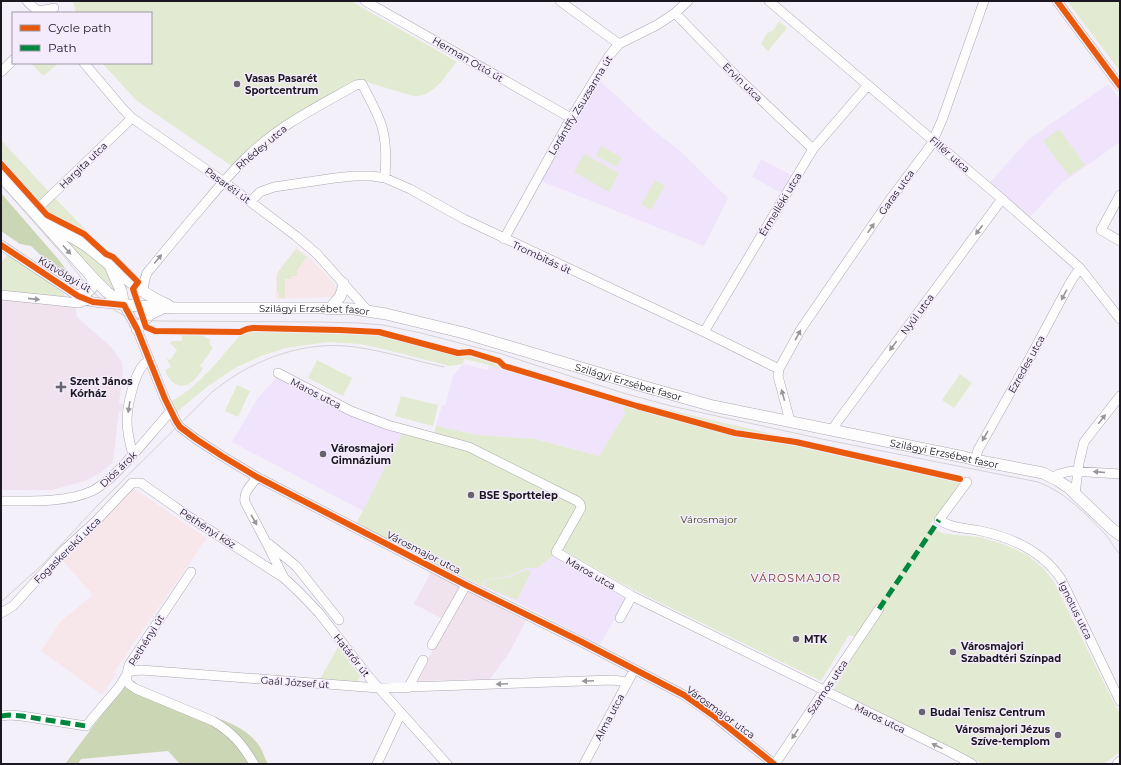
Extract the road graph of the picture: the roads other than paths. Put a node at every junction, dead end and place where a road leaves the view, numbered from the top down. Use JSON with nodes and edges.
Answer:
{"nodes":[{"id":1,"x":27,"y":1,"type":"edge"},
{"id":2,"x":365,"y":1,"type":"edge"},
{"id":3,"x":560,"y":1,"type":"edge"},
{"id":4,"x":688,"y":1,"type":"edge"},
{"id":5,"x":769,"y":1,"type":"edge"},
{"id":6,"x":984,"y":1,"type":"edge"},
{"id":7,"x":1056,"y":1,"type":"edge"},
{"id":8,"x":376,"y":4,"type":"edge"},
{"id":9,"x":54,"y":7,"type":"edge"},
{"id":10,"x":675,"y":13,"type":"junction"},
{"id":11,"x":619,"y":44,"type":"junction"},
{"id":12,"x":12,"y":61,"type":"edge"},
{"id":13,"x":85,"y":64,"type":"edge"},
{"id":14,"x":1,"y":72,"type":"edge"},
{"id":15,"x":868,"y":85,"type":"junction"},
{"id":16,"x":1120,"y":86,"type":"edge"},
{"id":17,"x":132,"y":118,"type":"junction"},
{"id":18,"x":571,"y":118,"type":"junction"},
{"id":19,"x":933,"y":140,"type":"junction"},
{"id":20,"x":813,"y":149,"type":"junction"},
{"id":21,"x":1,"y":176,"type":"edge"},
{"id":22,"x":385,"y":178,"type":"junction"},
{"id":23,"x":224,"y":182,"type":"junction"},
{"id":24,"x":1120,"y":195,"type":"edge"},
{"id":25,"x":1002,"y":199,"type":"junction"},
{"id":26,"x":250,"y":201,"type":"junction"},
{"id":27,"x":34,"y":212,"type":"junction"},
{"id":28,"x":43,"y":223,"type":"junction"},
{"id":29,"x":504,"y":239,"type":"junction"},
{"id":30,"x":1120,"y":241,"type":"edge"},
{"id":31,"x":1,"y":245,"type":"edge"},
{"id":32,"x":110,"y":265,"type":"junction"},
{"id":33,"x":1080,"y":268,"type":"junction"},
{"id":34,"x":92,"y":277,"type":"junction"},
{"id":35,"x":343,"y":283,"type":"junction"},
{"id":36,"x":144,"y":293,"type":"junction"},
{"id":37,"x":1,"y":295,"type":"edge"},
{"id":38,"x":82,"y":298,"type":"junction"},
{"id":39,"x":124,"y":305,"type":"junction"},
{"id":40,"x":163,"y":308,"type":"junction"},
{"id":41,"x":176,"y":308,"type":"junction"},
{"id":42,"x":329,"y":309,"type":"junction"},
{"id":43,"x":368,"y":311,"type":"junction"},
{"id":44,"x":1120,"y":319,"type":"edge"},
{"id":45,"x":137,"y":329,"type":"junction"},
{"id":46,"x":704,"y":332,"type":"junction"},
{"id":47,"x":150,"y":361,"type":"junction"},
{"id":48,"x":779,"y":369,"type":"junction"},
{"id":49,"x":278,"y":373,"type":"dead end"},
{"id":50,"x":1120,"y":396,"type":"edge"},
{"id":51,"x":171,"y":411,"type":"junction"},
{"id":52,"x":790,"y":421,"type":"junction"},
{"id":53,"x":832,"y":430,"type":"junction"},
{"id":54,"x":133,"y":455,"type":"junction"},
{"id":55,"x":975,"y":460,"type":"junction"},
{"id":56,"x":1078,"y":471,"type":"junction"},
{"id":57,"x":1120,"y":474,"type":"edge"},
{"id":58,"x":257,"y":477,"type":"junction"},
{"id":59,"x":1052,"y":478,"type":"junction"},
{"id":60,"x":967,"y":482,"type":"dead end"},
{"id":61,"x":132,"y":483,"type":"joint"},
{"id":62,"x":1076,"y":494,"type":"junction"},
{"id":63,"x":1,"y":501,"type":"edge"},
{"id":64,"x":1118,"y":536,"type":"edge"},
{"id":65,"x":266,"y":542,"type":"junction"},
{"id":66,"x":191,"y":572,"type":"dead end"},
{"id":67,"x":284,"y":578,"type":"junction"},
{"id":68,"x":466,"y":585,"type":"junction"},
{"id":69,"x":632,"y":596,"type":"junction"},
{"id":70,"x":879,"y":609,"type":"dead end"},
{"id":71,"x":1,"y":613,"type":"edge"},
{"id":72,"x":620,"y":618,"type":"dead end"},
{"id":73,"x":339,"y":620,"type":"dead end"},
{"id":74,"x":432,"y":644,"type":"dead end"},
{"id":75,"x":423,"y":660,"type":"dead end"},
{"id":76,"x":634,"y":670,"type":"junction"},
{"id":77,"x":127,"y":674,"type":"junction"},
{"id":78,"x":627,"y":682,"type":"junction"},
{"id":79,"x":380,"y":688,"type":"junction"},
{"id":80,"x":408,"y":688,"type":"junction"},
{"id":81,"x":824,"y":691,"type":"junction"},
{"id":82,"x":1120,"y":701,"type":"edge"},
{"id":83,"x":401,"y":713,"type":"junction"},
{"id":84,"x":1,"y":716,"type":"edge"},
{"id":85,"x":1120,"y":761,"type":"edge"},
{"id":86,"x":254,"y":764,"type":"edge"},
{"id":87,"x":377,"y":764,"type":"edge"},
{"id":88,"x":447,"y":764,"type":"edge"},
{"id":89,"x":584,"y":764,"type":"edge"},
{"id":90,"x":774,"y":764,"type":"edge"},
{"id":91,"x":972,"y":764,"type":"edge"},
{"id":92,"x":1117,"y":764,"type":"edge"}],
"edges":[{"from":1,"to":9,"type":"street"},
{"from":2,"to":8,"type":"street","name":"Herman Ottó út"},
{"from":3,"to":11,"type":"street"},
{"from":4,"to":10,"type":"street","name":"Lorántffy Zsuzsanna út"},
{"from":5,"to":15,"type":"street","name":"Fillér utca"},
{"from":6,"to":19,"type":"street","name":"Garas utca"},
{"from":7,"to":16,"type":"street"},
{"from":8,"to":18,"type":"street","name":"Herman Ottó út"},
{"from":10,"to":11,"type":"street","name":"Lorántffy Zsuzsanna út"},
{"from":10,"to":20,"type":"street","name":"Ervin utca"},
{"from":11,"to":18,"type":"street","name":"Lorántffy Zsuzsanna út"},
{"from":12,"to":14,"type":"street"},
{"from":13,"to":17,"type":"street","name":"Pasaréti út"},
{"from":15,"to":19,"type":"street","name":"Fillér utca"},
{"from":15,"to":20,"type":"street","name":"Érmelléki utca"},
{"from":17,"to":23,"type":"street","name":"Pasaréti út"},
{"from":17,"to":27,"type":"street","name":"Hargita utca"},
{"from":18,"to":29,"type":"street","name":"Lorántffy Zsuzsanna út"},
{"from":19,"to":25,"type":"street","name":"Fillér utca"},
{"from":48,"to":19,"type":"street","name":"Garas utca","one_way":true},
{"from":20,"to":46,"type":"street","name":"Érmelléki utca"},
{"from":21,"to":27,"type":"main road","name":"Szilágyi Erzsébet fasor"},
{"from":22,"to":23,"type":"street","name":"Rhédey utca"},
{"from":22,"to":26,"type":"street","name":"Trombitás út"},
{"from":22,"to":29,"type":"street","name":"Trombitás út"},
{"from":23,"to":26,"type":"street","name":"Pasaréti út"},
{"from":36,"to":23,"type":"street","name":"Rhédey utca","one_way":true},
{"from":24,"to":30,"type":"street"},
{"from":25,"to":33,"type":"street","name":"Fillér utca"},
{"from":25,"to":53,"type":"street","name":"Nyúl utca","one_way":true},
{"from":26,"to":35,"type":"street","name":"Pasaréti út"},
{"from":27,"to":28,"type":"main road","name":"Szilágyi Erzsébet fasor"},
{"from":28,"to":32,"type":"main road","name":"Szilágyi Erzsébet fasor"},
{"from":28,"to":34,"type":"main road","name":"Szilágyi Erzsébet fasor","one_way":true},
{"from":29,"to":46,"type":"street","name":"Trombitás út"},
{"from":31,"to":38,"type":"street","name":"Kútvölgyi út"},
{"from":32,"to":36,"type":"main road","name":"Szilágyi Erzsébet fasor"},
{"from":32,"to":39,"type":"main road"},
{"from":33,"to":44,"type":"street","name":"Fillér utca"},
{"from":33,"to":55,"type":"street","name":"Ezredes utca","one_way":true},
{"from":34,"to":38,"type":"main road"},
{"from":34,"to":39,"type":"main road","name":"Szilágyi Erzsébet fasor"},
{"from":35,"to":42,"type":"main road"},
{"from":35,"to":43,"type":"street","name":"Pasaréti út"},
{"from":36,"to":41,"type":"main road","name":"Szilágyi Erzsébet fasor"},
{"from":37,"to":38,"type":"street","one_way":true},
{"from":38,"to":39,"type":"street","name":"Kútvölgyi út"},
{"from":39,"to":40,"type":"main road","name":"Szilágyi Erzsébet fasor"},
{"from":39,"to":45,"type":"street","name":"Városmajor utca"},
{"from":40,"to":41,"type":"main road","name":"Szilágyi Erzsébet fasor"},
{"from":40,"to":45,"type":"main road"},
{"from":41,"to":42,"type":"main road","name":"Szilágyi Erzsébet fasor"},
{"from":42,"to":43,"type":"main road","name":"Szilágyi Erzsébet fasor"},
{"from":43,"to":52,"type":"main road","name":"Szilágyi Erzsébet fasor"},
{"from":45,"to":47,"type":"street","name":"Városmajor utca"},
{"from":46,"to":48,"type":"street","name":"Trombitás út"},
{"from":47,"to":51,"type":"street","name":"Városmajor utca"},
{"from":47,"to":54,"type":"street","one_way":true},
{"from":52,"to":48,"type":"street","one_way":true},
{"from":49,"to":69,"type":"street","name":"Maros utca"},
{"from":56,"to":50,"type":"street","one_way":true},
{"from":51,"to":54,"type":"street","name":"Diós árok"},
{"from":51,"to":58,"type":"street","name":"Városmajor utca"},
{"from":52,"to":53,"type":"main road","name":"Szilágyi Erzsébet fasor"},
{"from":53,"to":55,"type":"main road","name":"Szilágyi Erzsébet fasor"},
{"from":54,"to":63,"type":"street","name":"Diós árok"},
{"from":55,"to":59,"type":"main road","name":"Szilágyi Erzsébet fasor"},
{"from":57,"to":56,"type":"street","one_way":true},
{"from":56,"to":59,"type":"street"},
{"from":56,"to":62,"type":"street"},
{"from":58,"to":65,"type":"street","name":"Határőr út","one_way":true},
{"from":58,"to":68,"type":"street","name":"Városmajor utca"},
{"from":59,"to":62,"type":"main road","name":"Szilágyi Erzsébet fasor"},
{"from":60,"to":82,"type":"street","name":"Ignotus utca"},
{"from":61,"to":67,"type":"street","name":"Pethényi köz"},
{"from":61,"to":71,"type":"street","name":"Fogaskerekű utca"},
{"from":62,"to":64,"type":"main road","name":"Szilágyi Erzsébet fasor"},
{"from":65,"to":67,"type":"street","name":"Határőr út"},
{"from":65,"to":73,"type":"street","name":"Határőr út"},
{"from":66,"to":77,"type":"street","name":"Pethényi út"},
{"from":67,"to":79,"type":"street","name":"Határőr út"},
{"from":68,"to":74,"type":"street"},
{"from":68,"to":76,"type":"street","name":"Városmajor utca"},
{"from":69,"to":72,"type":"street"},
{"from":69,"to":81,"type":"street","name":"Maros utca"},
{"from":70,"to":81,"type":"street","name":"Szamos utca"},
{"from":75,"to":80,"type":"street"},
{"from":76,"to":78,"type":"street","name":"Alma utca"},
{"from":76,"to":90,"type":"street","name":"Városmajor utca"},
{"from":77,"to":79,"type":"street","name":"Gaál József út"},
{"from":77,"to":84,"type":"street","name":"Pethényi út"},
{"from":77,"to":86,"type":"street"},
{"from":78,"to":80,"type":"street","name":"Gaál József út","one_way":true},
{"from":78,"to":89,"type":"street","name":"Alma utca"},
{"from":79,"to":80,"type":"street","name":"Gaál József út"},
{"from":79,"to":83,"type":"street","name":"Határőr út"},
{"from":81,"to":90,"type":"street","name":"Szamos utca","one_way":true},
{"from":91,"to":81,"type":"street","name":"Maros utca","one_way":true},
{"from":83,"to":87,"type":"street"},
{"from":83,"to":88,"type":"street","name":"Határőr út"},
{"from":85,"to":92,"type":"street"}]}
